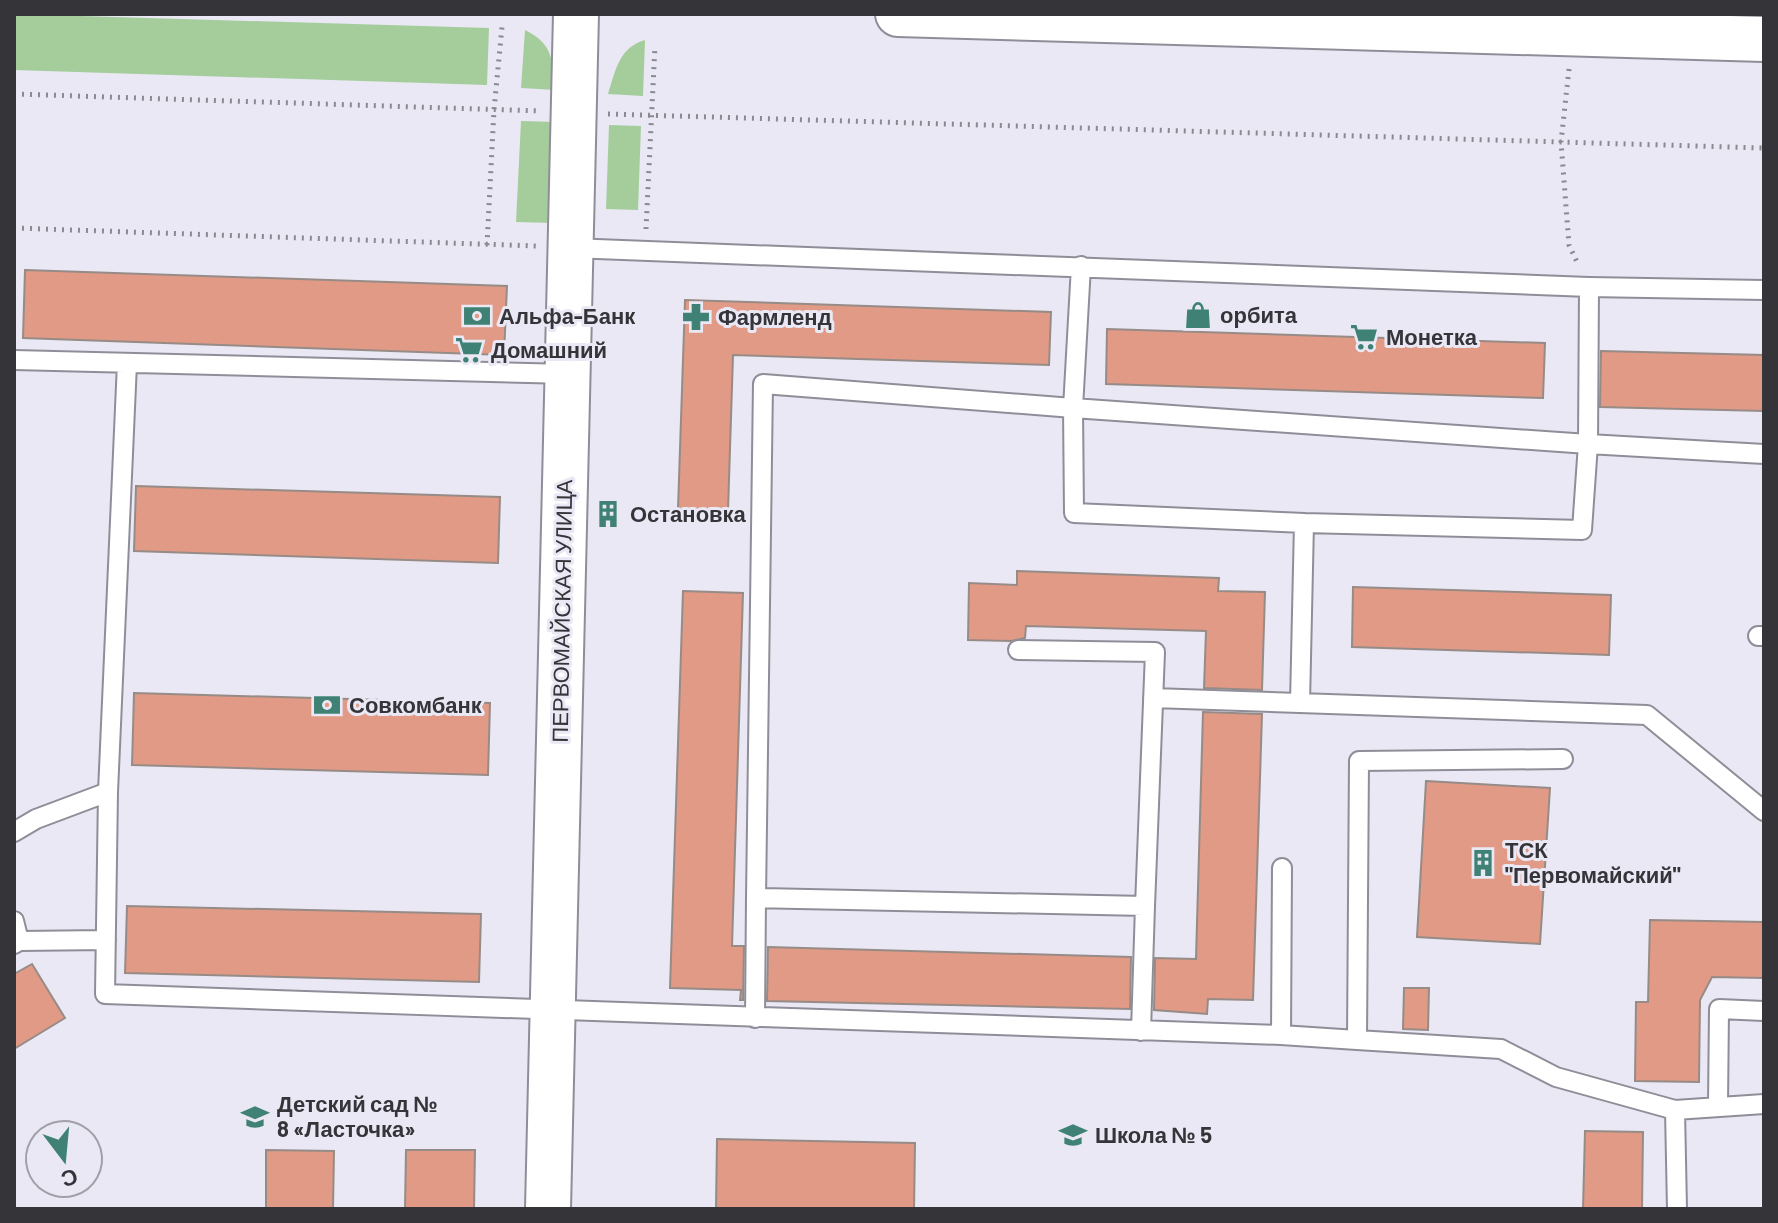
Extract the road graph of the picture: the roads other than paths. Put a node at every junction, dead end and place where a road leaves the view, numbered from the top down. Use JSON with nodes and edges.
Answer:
{"nodes":[{"id":1,"x":576,"y":14,"type":"edge"},
{"id":2,"x":898,"y":14,"type":"edge"},
{"id":3,"x":1550,"y":27,"type":"edge"},
{"id":4,"x":1764,"y":39,"type":"edge"},
{"id":5,"x":571,"y":248,"type":"junction"},
{"id":6,"x":1081,"y":266,"type":"junction"},
{"id":7,"x":1589,"y":287,"type":"junction"},
{"id":8,"x":1764,"y":290,"type":"edge"},
{"id":9,"x":14,"y":360,"type":"edge"},
{"id":10,"x":127,"y":363,"type":"junction"},
{"id":11,"x":568,"y":374,"type":"junction"},
{"id":12,"x":1073,"y":408,"type":"junction"},
{"id":13,"x":1588,"y":444,"type":"junction"},
{"id":14,"x":1764,"y":454,"type":"edge"},
{"id":15,"x":1304,"y":523,"type":"junction"},
{"id":16,"x":1018,"y":650,"type":"dead end"},
{"id":17,"x":1153,"y":698,"type":"junction"},
{"id":18,"x":1300,"y":703,"type":"junction"},
{"id":19,"x":1563,"y":759,"type":"dead end"},
{"id":20,"x":108,"y":792,"type":"junction"},
{"id":21,"x":1764,"y":811,"type":"edge"},
{"id":22,"x":14,"y":832,"type":"edge"},
{"id":23,"x":1282,"y":868,"type":"dead end"},
{"id":24,"x":756,"y":898,"type":"junction"},
{"id":25,"x":1145,"y":906,"type":"junction"},
{"id":26,"x":14,"y":921,"type":"edge"},
{"id":27,"x":106,"y":940,"type":"junction"},
{"id":28,"x":16,"y":942,"type":"edge"},
{"id":29,"x":552,"y":1011,"type":"junction"},
{"id":30,"x":1764,"y":1011,"type":"edge"},
{"id":31,"x":755,"y":1018,"type":"junction"},
{"id":32,"x":1141,"y":1031,"type":"junction"},
{"id":33,"x":1281,"y":1035,"type":"junction"},
{"id":34,"x":1357,"y":1040,"type":"junction"},
{"id":35,"x":1764,"y":1104,"type":"edge"},
{"id":36,"x":1718,"y":1106,"type":"junction"},
{"id":37,"x":1675,"y":1110,"type":"junction"},
{"id":38,"x":548,"y":1209,"type":"edge"},
{"id":39,"x":1677,"y":1209,"type":"edge"}],
"edges":[{"from":1,"to":5,"type":"street","name":"ПЕРВОМАЙСКАЯ УЛИЦА"},
{"from":2,"to":3,"type":"street"},
{"from":3,"to":4,"type":"street"},
{"from":5,"to":6,"type":"lane"},
{"from":5,"to":11,"type":"street","name":"ПЕРВОМАЙСКАЯ УЛИЦА"},
{"from":6,"to":7,"type":"lane"},
{"from":6,"to":12,"type":"lane"},
{"from":7,"to":8,"type":"lane"},
{"from":7,"to":13,"type":"lane"},
{"from":9,"to":10,"type":"lane"},
{"from":10,"to":11,"type":"lane"},
{"from":10,"to":20,"type":"lane"},
{"from":11,"to":29,"type":"street","name":"ПЕРВОМАЙСКАЯ УЛИЦА"},
{"from":12,"to":13,"type":"lane"},
{"from":12,"to":15,"type":"lane"},
{"from":12,"to":24,"type":"lane"},
{"from":13,"to":14,"type":"lane"},
{"from":13,"to":15,"type":"lane"},
{"from":15,"to":18,"type":"lane"},
{"from":16,"to":17,"type":"lane"},
{"from":17,"to":18,"type":"lane"},
{"from":17,"to":25,"type":"lane"},
{"from":18,"to":21,"type":"lane"},
{"from":19,"to":34,"type":"lane"},
{"from":20,"to":22,"type":"lane"},
{"from":20,"to":27,"type":"lane"},
{"from":23,"to":33,"type":"lane"},
{"from":24,"to":25,"type":"lane"},
{"from":24,"to":31,"type":"lane"},
{"from":25,"to":32,"type":"lane"},
{"from":26,"to":28,"type":"lane"},
{"from":27,"to":28,"type":"lane"},
{"from":27,"to":29,"type":"lane"},
{"from":29,"to":31,"type":"lane"},
{"from":29,"to":38,"type":"street","name":"ПЕРВОМАЙСКАЯ УЛИЦА"},
{"from":30,"to":36,"type":"lane"},
{"from":31,"to":32,"type":"lane"},
{"from":32,"to":33,"type":"lane"},
{"from":33,"to":34,"type":"lane"},
{"from":34,"to":37,"type":"lane"},
{"from":35,"to":36,"type":"lane"},
{"from":36,"to":37,"type":"lane"},
{"from":37,"to":39,"type":"lane"}]}
